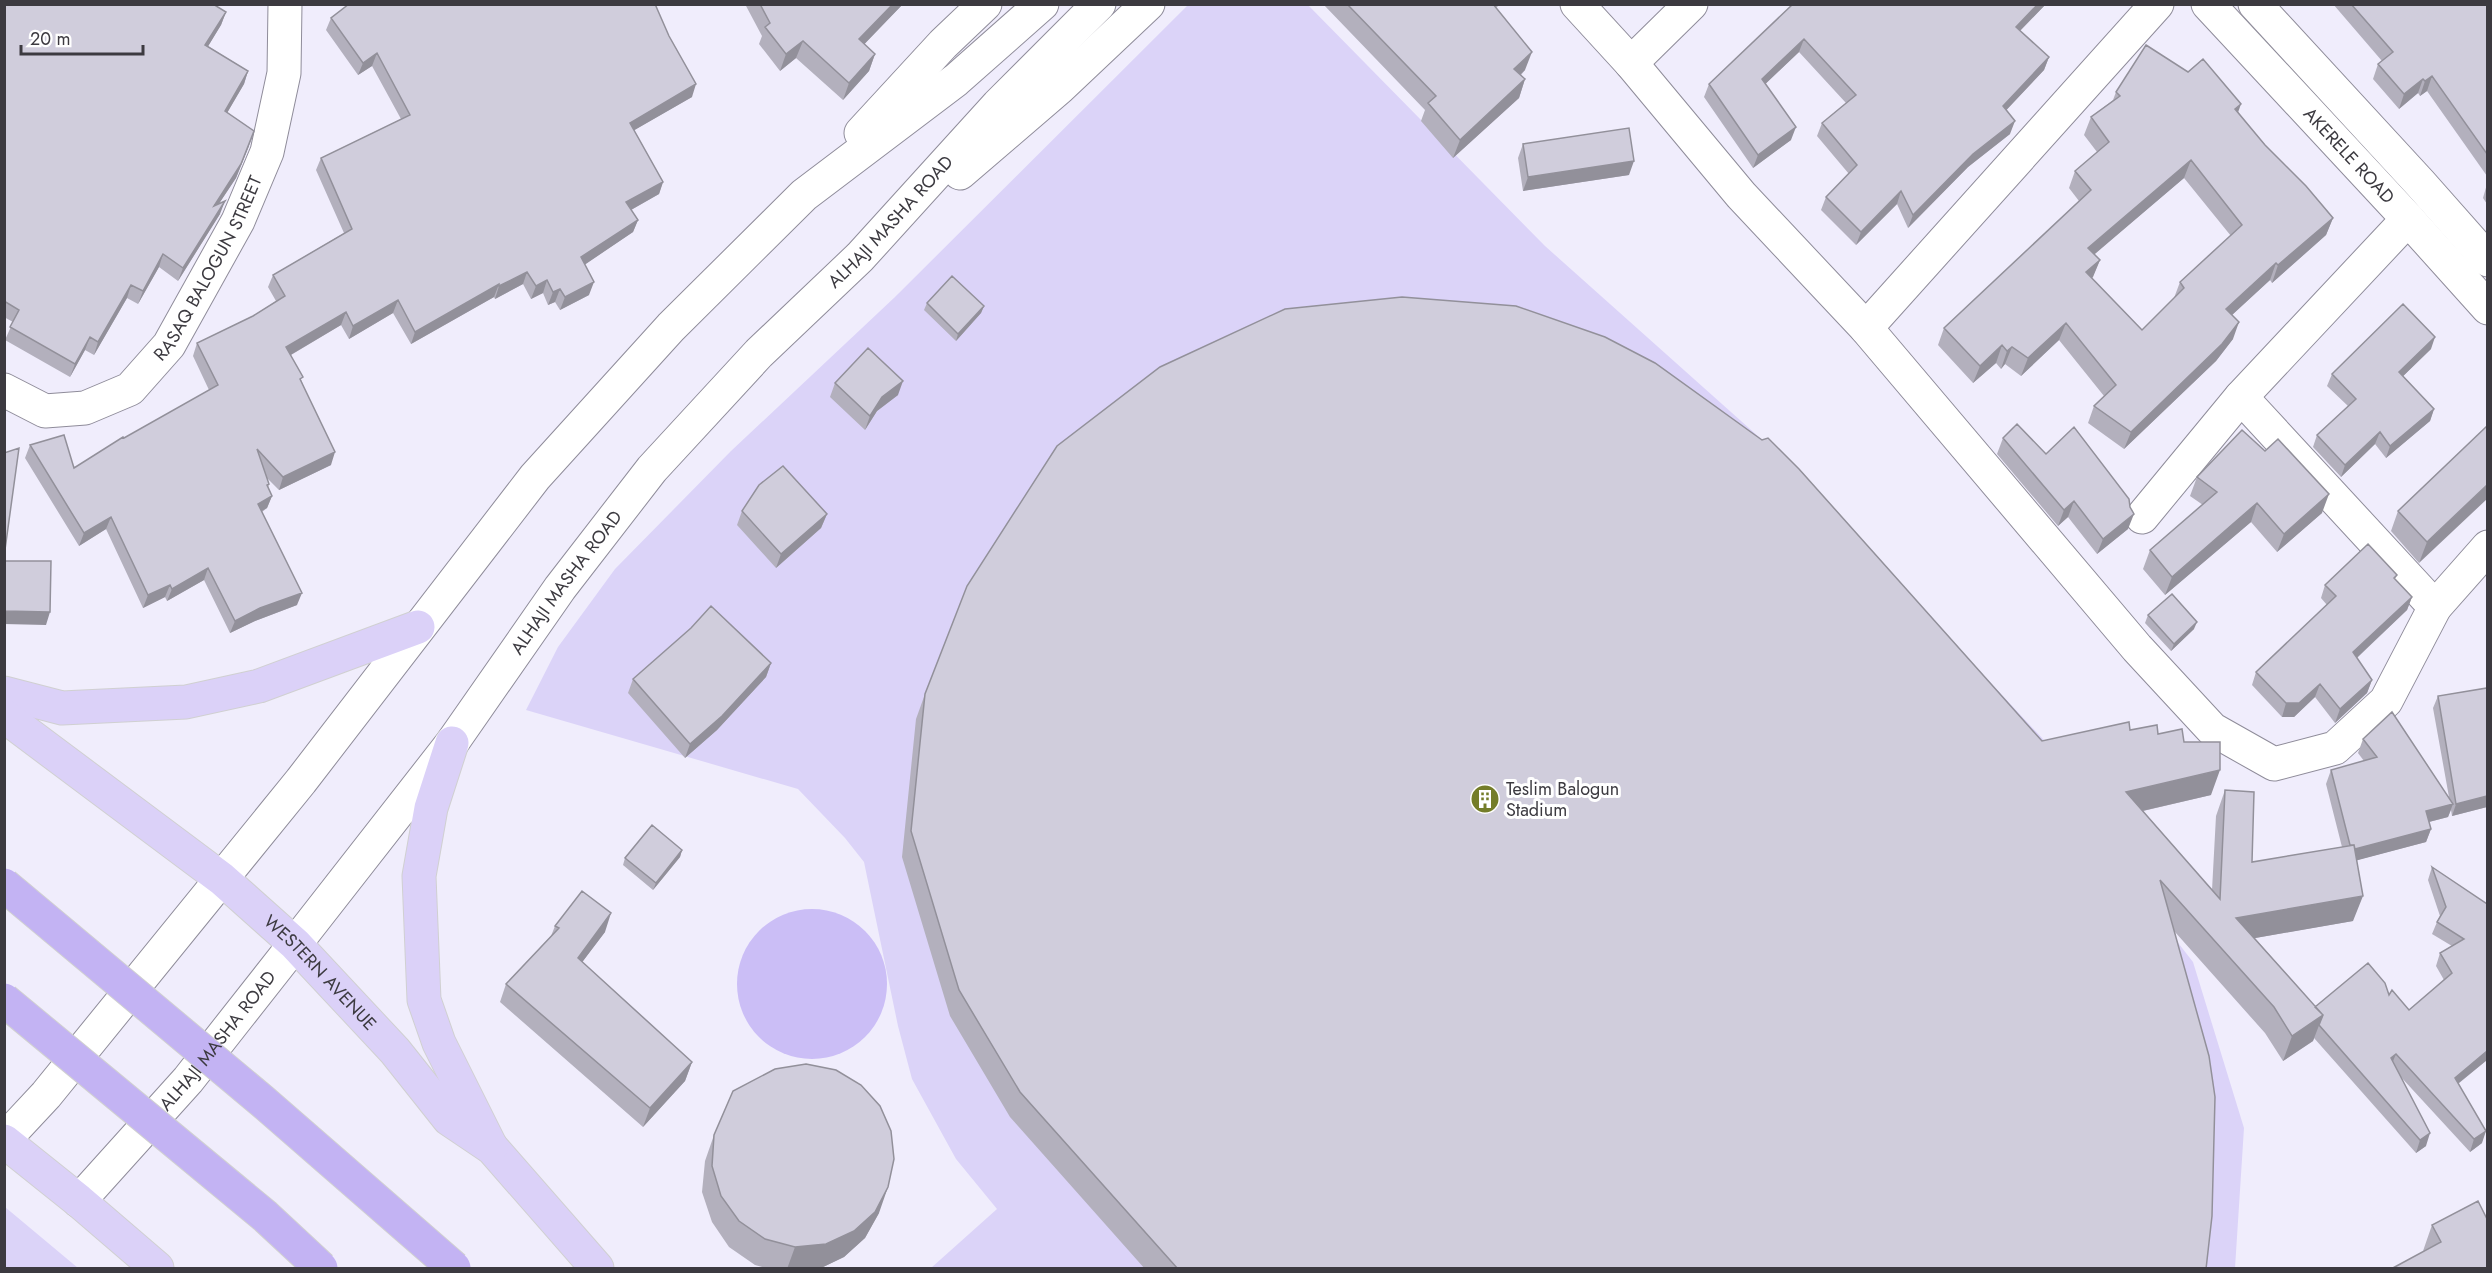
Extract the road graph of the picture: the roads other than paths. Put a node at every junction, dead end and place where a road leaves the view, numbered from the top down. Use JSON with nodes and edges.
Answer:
{"nodes":[{"id":1,"x":285,"y":4,"type":"edge"},
{"id":2,"x":985,"y":4,"type":"edge"},
{"id":3,"x":1042,"y":4,"type":"edge"},
{"id":4,"x":1099,"y":4,"type":"edge"},
{"id":5,"x":1148,"y":4,"type":"edge"},
{"id":6,"x":1577,"y":4,"type":"edge"},
{"id":7,"x":1691,"y":4,"type":"edge"},
{"id":8,"x":2157,"y":4,"type":"edge"},
{"id":9,"x":2208,"y":4,"type":"edge"},
{"id":10,"x":2255,"y":4,"type":"edge"},
{"id":11,"x":1631,"y":63,"type":"junction"},
{"id":12,"x":804,"y":195,"type":"junction"},
{"id":13,"x":2408,"y":219,"type":"junction"},
{"id":14,"x":860,"y":257,"type":"junction"},
{"id":15,"x":2487,"y":260,"type":"edge"},
{"id":16,"x":2474,"y":273,"type":"edge"},
{"id":17,"x":2487,"y":308,"type":"edge"},
{"id":18,"x":1866,"y":328,"type":"junction"},
{"id":19,"x":4,"y":390,"type":"edge"},
{"id":20,"x":2241,"y":398,"type":"junction"},
{"id":21,"x":2142,"y":517,"type":"dead end"},
{"id":22,"x":2487,"y":547,"type":"edge"},
{"id":23,"x":2435,"y":607,"type":"junction"},
{"id":24,"x":418,"y":627,"type":"junction"},
{"id":25,"x":4,"y":693,"type":"edge"},
{"id":26,"x":4,"y":716,"type":"edge"},
{"id":27,"x":452,"y":743,"type":"junction"},
{"id":28,"x":222,"y":879,"type":"junction"},
{"id":29,"x":4,"y":885,"type":"edge"},
{"id":30,"x":295,"y":944,"type":"junction"},
{"id":31,"x":4,"y":1000,"type":"edge"},
{"id":32,"x":4,"y":1140,"type":"edge"},
{"id":33,"x":492,"y":1148,"type":"junction"},
{"id":34,"x":80,"y":1201,"type":"junction"},
{"id":35,"x":157,"y":1269,"type":"edge"},
{"id":36,"x":321,"y":1269,"type":"edge"},
{"id":37,"x":454,"y":1269,"type":"edge"},
{"id":38,"x":597,"y":1269,"type":"edge"}],
"edges":[{"from":1,"to":19,"type":"street","name":"RASAQ BALOGUN STREET"},
{"from":2,"to":12,"type":"street"},
{"from":3,"to":12,"type":"street"},
{"from":4,"to":14,"type":"street","name":"ALHAJI MASHA ROAD"},
{"from":5,"to":14,"type":"street"},
{"from":6,"to":11,"type":"street"},
{"from":7,"to":11,"type":"street"},
{"from":8,"to":18,"type":"street"},
{"from":9,"to":13,"type":"street","name":"AKERELE ROAD"},
{"from":10,"to":15,"type":"street"},
{"from":11,"to":18,"type":"street"},
{"from":12,"to":24,"type":"street"},
{"from":13,"to":16,"type":"street","name":"AKERELE ROAD"},
{"from":13,"to":20,"type":"street"},
{"from":14,"to":27,"type":"street","name":"ALHAJI MASHA ROAD"},
{"from":16,"to":17,"type":"street","name":"AKERELE ROAD"},
{"from":18,"to":23,"type":"street"},
{"from":20,"to":21,"type":"street"},
{"from":20,"to":23,"type":"street"},
{"from":22,"to":23,"type":"street"},
{"from":24,"to":25,"type":"main road"},
{"from":24,"to":28,"type":"street"},
{"from":26,"to":28,"type":"main road","name":"WESTERN AVENUE"},
{"from":27,"to":30,"type":"street","name":"ALHAJI MASHA ROAD"},
{"from":27,"to":33,"type":"main road"},
{"from":28,"to":30,"type":"main road","name":"WESTERN AVENUE"},
{"from":28,"to":32,"type":"street"},
{"from":29,"to":37,"type":"highway","bridge":true},
{"from":30,"to":33,"type":"main road","name":"WESTERN AVENUE"},
{"from":30,"to":34,"type":"street","name":"ALHAJI MASHA ROAD"},
{"from":31,"to":36,"type":"highway","bridge":true},
{"from":32,"to":34,"type":"main road"},
{"from":33,"to":38,"type":"main road","name":"WESTERN AVENUE"},
{"from":34,"to":35,"type":"main road"}]}
